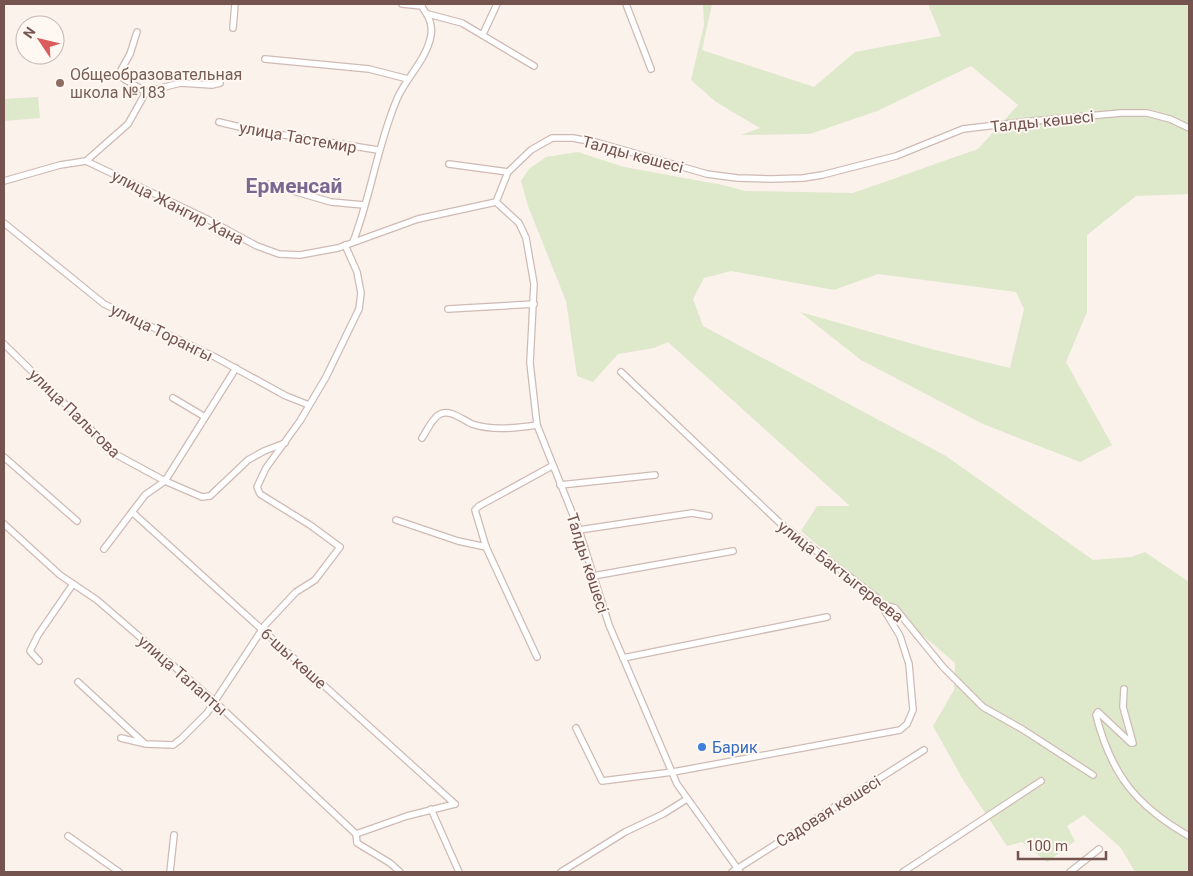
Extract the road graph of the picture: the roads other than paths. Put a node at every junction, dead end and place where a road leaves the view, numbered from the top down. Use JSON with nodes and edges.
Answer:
{"nodes":[{"id":1,"x":235,"y":4,"type":"edge"},
{"id":2,"x":402,"y":4,"type":"edge"},
{"id":3,"x":497,"y":4,"type":"edge"},
{"id":4,"x":626,"y":4,"type":"edge"},
{"id":5,"x":421,"y":5,"type":"edge"},
{"id":6,"x":428,"y":14,"type":"junction"},
{"id":7,"x":233,"y":28,"type":"dead end"},
{"id":8,"x":137,"y":32,"type":"dead end"},
{"id":9,"x":483,"y":34,"type":"junction"},
{"id":10,"x":265,"y":59,"type":"dead end"},
{"id":11,"x":534,"y":66,"type":"dead end"},
{"id":12,"x":651,"y":69,"type":"dead end"},
{"id":13,"x":408,"y":79,"type":"junction"},
{"id":14,"x":220,"y":84,"type":"dead end"},
{"id":15,"x":146,"y":92,"type":"junction"},
{"id":16,"x":219,"y":122,"type":"dead end"},
{"id":17,"x":1189,"y":128,"type":"edge"},
{"id":18,"x":378,"y":150,"type":"junction"},
{"id":19,"x":86,"y":161,"type":"junction"},
{"id":20,"x":449,"y":164,"type":"dead end"},
{"id":21,"x":508,"y":172,"type":"junction"},
{"id":22,"x":4,"y":181,"type":"edge"},
{"id":23,"x":269,"y":184,"type":"dead end"},
{"id":24,"x":496,"y":202,"type":"junction"},
{"id":25,"x":364,"y":204,"type":"junction"},
{"id":26,"x":4,"y":223,"type":"edge"},
{"id":27,"x":353,"y":242,"type":"junction"},
{"id":28,"x":345,"y":245,"type":"junction"},
{"id":29,"x":534,"y":304,"type":"junction"},
{"id":30,"x":448,"y":310,"type":"dead end"},
{"id":31,"x":4,"y":344,"type":"edge"},
{"id":32,"x":236,"y":368,"type":"junction"},
{"id":33,"x":621,"y":372,"type":"dead end"},
{"id":34,"x":173,"y":398,"type":"dead end"},
{"id":35,"x":309,"y":405,"type":"junction"},
{"id":36,"x":206,"y":417,"type":"junction"},
{"id":37,"x":537,"y":425,"type":"junction"},
{"id":38,"x":422,"y":438,"type":"dead end"},
{"id":39,"x":285,"y":443,"type":"junction"},
{"id":40,"x":4,"y":457,"type":"edge"},
{"id":41,"x":552,"y":466,"type":"junction"},
{"id":42,"x":655,"y":475,"type":"dead end"},
{"id":43,"x":165,"y":481,"type":"junction"},
{"id":44,"x":560,"y":485,"type":"junction"},
{"id":45,"x":132,"y":512,"type":"junction"},
{"id":46,"x":709,"y":516,"type":"dead end"},
{"id":47,"x":396,"y":520,"type":"dead end"},
{"id":48,"x":77,"y":521,"type":"dead end"},
{"id":49,"x":4,"y":524,"type":"edge"},
{"id":50,"x":579,"y":530,"type":"junction"},
{"id":51,"x":486,"y":547,"type":"junction"},
{"id":52,"x":104,"y":549,"type":"dead end"},
{"id":53,"x":733,"y":551,"type":"dead end"},
{"id":54,"x":593,"y":576,"type":"junction"},
{"id":55,"x":73,"y":584,"type":"junction"},
{"id":56,"x":881,"y":604,"type":"junction"},
{"id":57,"x":827,"y":617,"type":"dead end"},
{"id":58,"x":262,"y":630,"type":"junction"},
{"id":59,"x":537,"y":657,"type":"dead end"},
{"id":60,"x":623,"y":658,"type":"junction"},
{"id":61,"x":39,"y":661,"type":"dead end"},
{"id":62,"x":78,"y":682,"type":"dead end"},
{"id":63,"x":1124,"y":689,"type":"dead end"},
{"id":64,"x":213,"y":700,"type":"junction"},
{"id":65,"x":576,"y":728,"type":"dead end"},
{"id":66,"x":121,"y":738,"type":"dead end"},
{"id":67,"x":146,"y":744,"type":"junction"},
{"id":68,"x":924,"y":750,"type":"dead end"},
{"id":69,"x":673,"y":772,"type":"junction"},
{"id":70,"x":1093,"y":775,"type":"dead end"},
{"id":71,"x":1041,"y":781,"type":"dead end"},
{"id":72,"x":687,"y":799,"type":"junction"},
{"id":73,"x":431,"y":809,"type":"junction"},
{"id":74,"x":174,"y":835,"type":"dead end"},
{"id":75,"x":68,"y":836,"type":"dead end"},
{"id":76,"x":1189,"y":836,"type":"edge"},
{"id":77,"x":356,"y":837,"type":"junction"},
{"id":78,"x":1099,"y":849,"type":"dead end"},
{"id":79,"x":736,"y":871,"type":"edge"},
{"id":80,"x":119,"y":872,"type":"edge"},
{"id":81,"x":170,"y":872,"type":"edge"},
{"id":82,"x":400,"y":872,"type":"edge"},
{"id":83,"x":459,"y":872,"type":"edge"},
{"id":84,"x":561,"y":872,"type":"edge"},
{"id":85,"x":904,"y":872,"type":"edge"},
{"id":86,"x":1070,"y":872,"type":"edge"}],
"edges":[{"from":1,"to":7,"type":"street"},
{"from":2,"to":5,"type":"street"},
{"from":3,"to":9,"type":"street"},
{"from":4,"to":12,"type":"street"},
{"from":5,"to":6,"type":"street"},
{"from":6,"to":9,"type":"street"},
{"from":6,"to":13,"type":"street"},
{"from":8,"to":15,"type":"street"},
{"from":9,"to":11,"type":"street"},
{"from":10,"to":13,"type":"street"},
{"from":13,"to":18,"type":"street"},
{"from":14,"to":15,"type":"street"},
{"from":15,"to":19,"type":"street"},
{"from":16,"to":18,"type":"street","name":"улица Тастемир"},
{"from":17,"to":21,"type":"street","name":"Талды көшесі"},
{"from":18,"to":25,"type":"street"},
{"from":19,"to":22,"type":"street"},
{"from":19,"to":28,"type":"street","name":"улица Жангир Хана"},
{"from":20,"to":21,"type":"street"},
{"from":21,"to":24,"type":"street","name":"Талды көшесі"},
{"from":23,"to":25,"type":"street"},
{"from":24,"to":27,"type":"street","name":"улица Жангир Хана"},
{"from":24,"to":29,"type":"street","name":"Талды көшесі"},
{"from":25,"to":27,"type":"street"},
{"from":26,"to":32,"type":"street","name":"улица Торангы"},
{"from":27,"to":28,"type":"street","name":"улица Жангир Хана"},
{"from":28,"to":35,"type":"street"},
{"from":29,"to":30,"type":"street"},
{"from":29,"to":37,"type":"street","name":"Талды көшесі"},
{"from":31,"to":43,"type":"street","name":"улица Пальгова"},
{"from":32,"to":35,"type":"street","name":"улица Торангы"},
{"from":32,"to":36,"type":"street"},
{"from":33,"to":56,"type":"street","name":"улица Бактыгереева"},
{"from":34,"to":36,"type":"street"},
{"from":35,"to":39,"type":"street"},
{"from":36,"to":43,"type":"street"},
{"from":37,"to":38,"type":"street"},
{"from":37,"to":41,"type":"street","name":"Талды көшесі"},
{"from":39,"to":43,"type":"street","name":"улица Пальгова"},
{"from":39,"to":58,"type":"street"},
{"from":40,"to":48,"type":"street"},
{"from":41,"to":44,"type":"street","name":"Талды көшесі"},
{"from":41,"to":51,"type":"street"},
{"from":42,"to":44,"type":"street"},
{"from":43,"to":45,"type":"street"},
{"from":44,"to":50,"type":"street","name":"Талды көшесі"},
{"from":45,"to":52,"type":"street"},
{"from":45,"to":58,"type":"street","name":"6-шы көше"},
{"from":46,"to":50,"type":"street"},
{"from":47,"to":51,"type":"street"},
{"from":49,"to":55,"type":"street","name":"улица Талапты"},
{"from":50,"to":54,"type":"street","name":"Талды көшесі"},
{"from":51,"to":59,"type":"street"},
{"from":53,"to":54,"type":"street"},
{"from":54,"to":60,"type":"street","name":"Талды көшесі"},
{"from":55,"to":61,"type":"street"},
{"from":55,"to":64,"type":"street","name":"улица Талапты"},
{"from":56,"to":69,"type":"street"},
{"from":56,"to":70,"type":"street","name":"улица Бактыгереева"},
{"from":57,"to":60,"type":"street"},
{"from":58,"to":64,"type":"street"},
{"from":58,"to":73,"type":"street","name":"6-шы көше"},
{"from":60,"to":69,"type":"street","name":"Талды көшесі"},
{"from":62,"to":67,"type":"street"},
{"from":63,"to":76,"type":"street"},
{"from":64,"to":67,"type":"street"},
{"from":64,"to":77,"type":"street","name":"улица Талапты"},
{"from":65,"to":69,"type":"street"},
{"from":66,"to":67,"type":"street"},
{"from":68,"to":79,"type":"street","name":"Садовая көшесі"},
{"from":69,"to":72,"type":"street","name":"Талды көшесі"},
{"from":71,"to":85,"type":"street"},
{"from":72,"to":79,"type":"street","name":"Талды көшесі"},
{"from":72,"to":84,"type":"street"},
{"from":73,"to":77,"type":"street"},
{"from":73,"to":83,"type":"street"},
{"from":74,"to":81,"type":"street"},
{"from":75,"to":80,"type":"street"},
{"from":77,"to":82,"type":"street","name":"улица Талапты"},
{"from":78,"to":86,"type":"street"}]}
